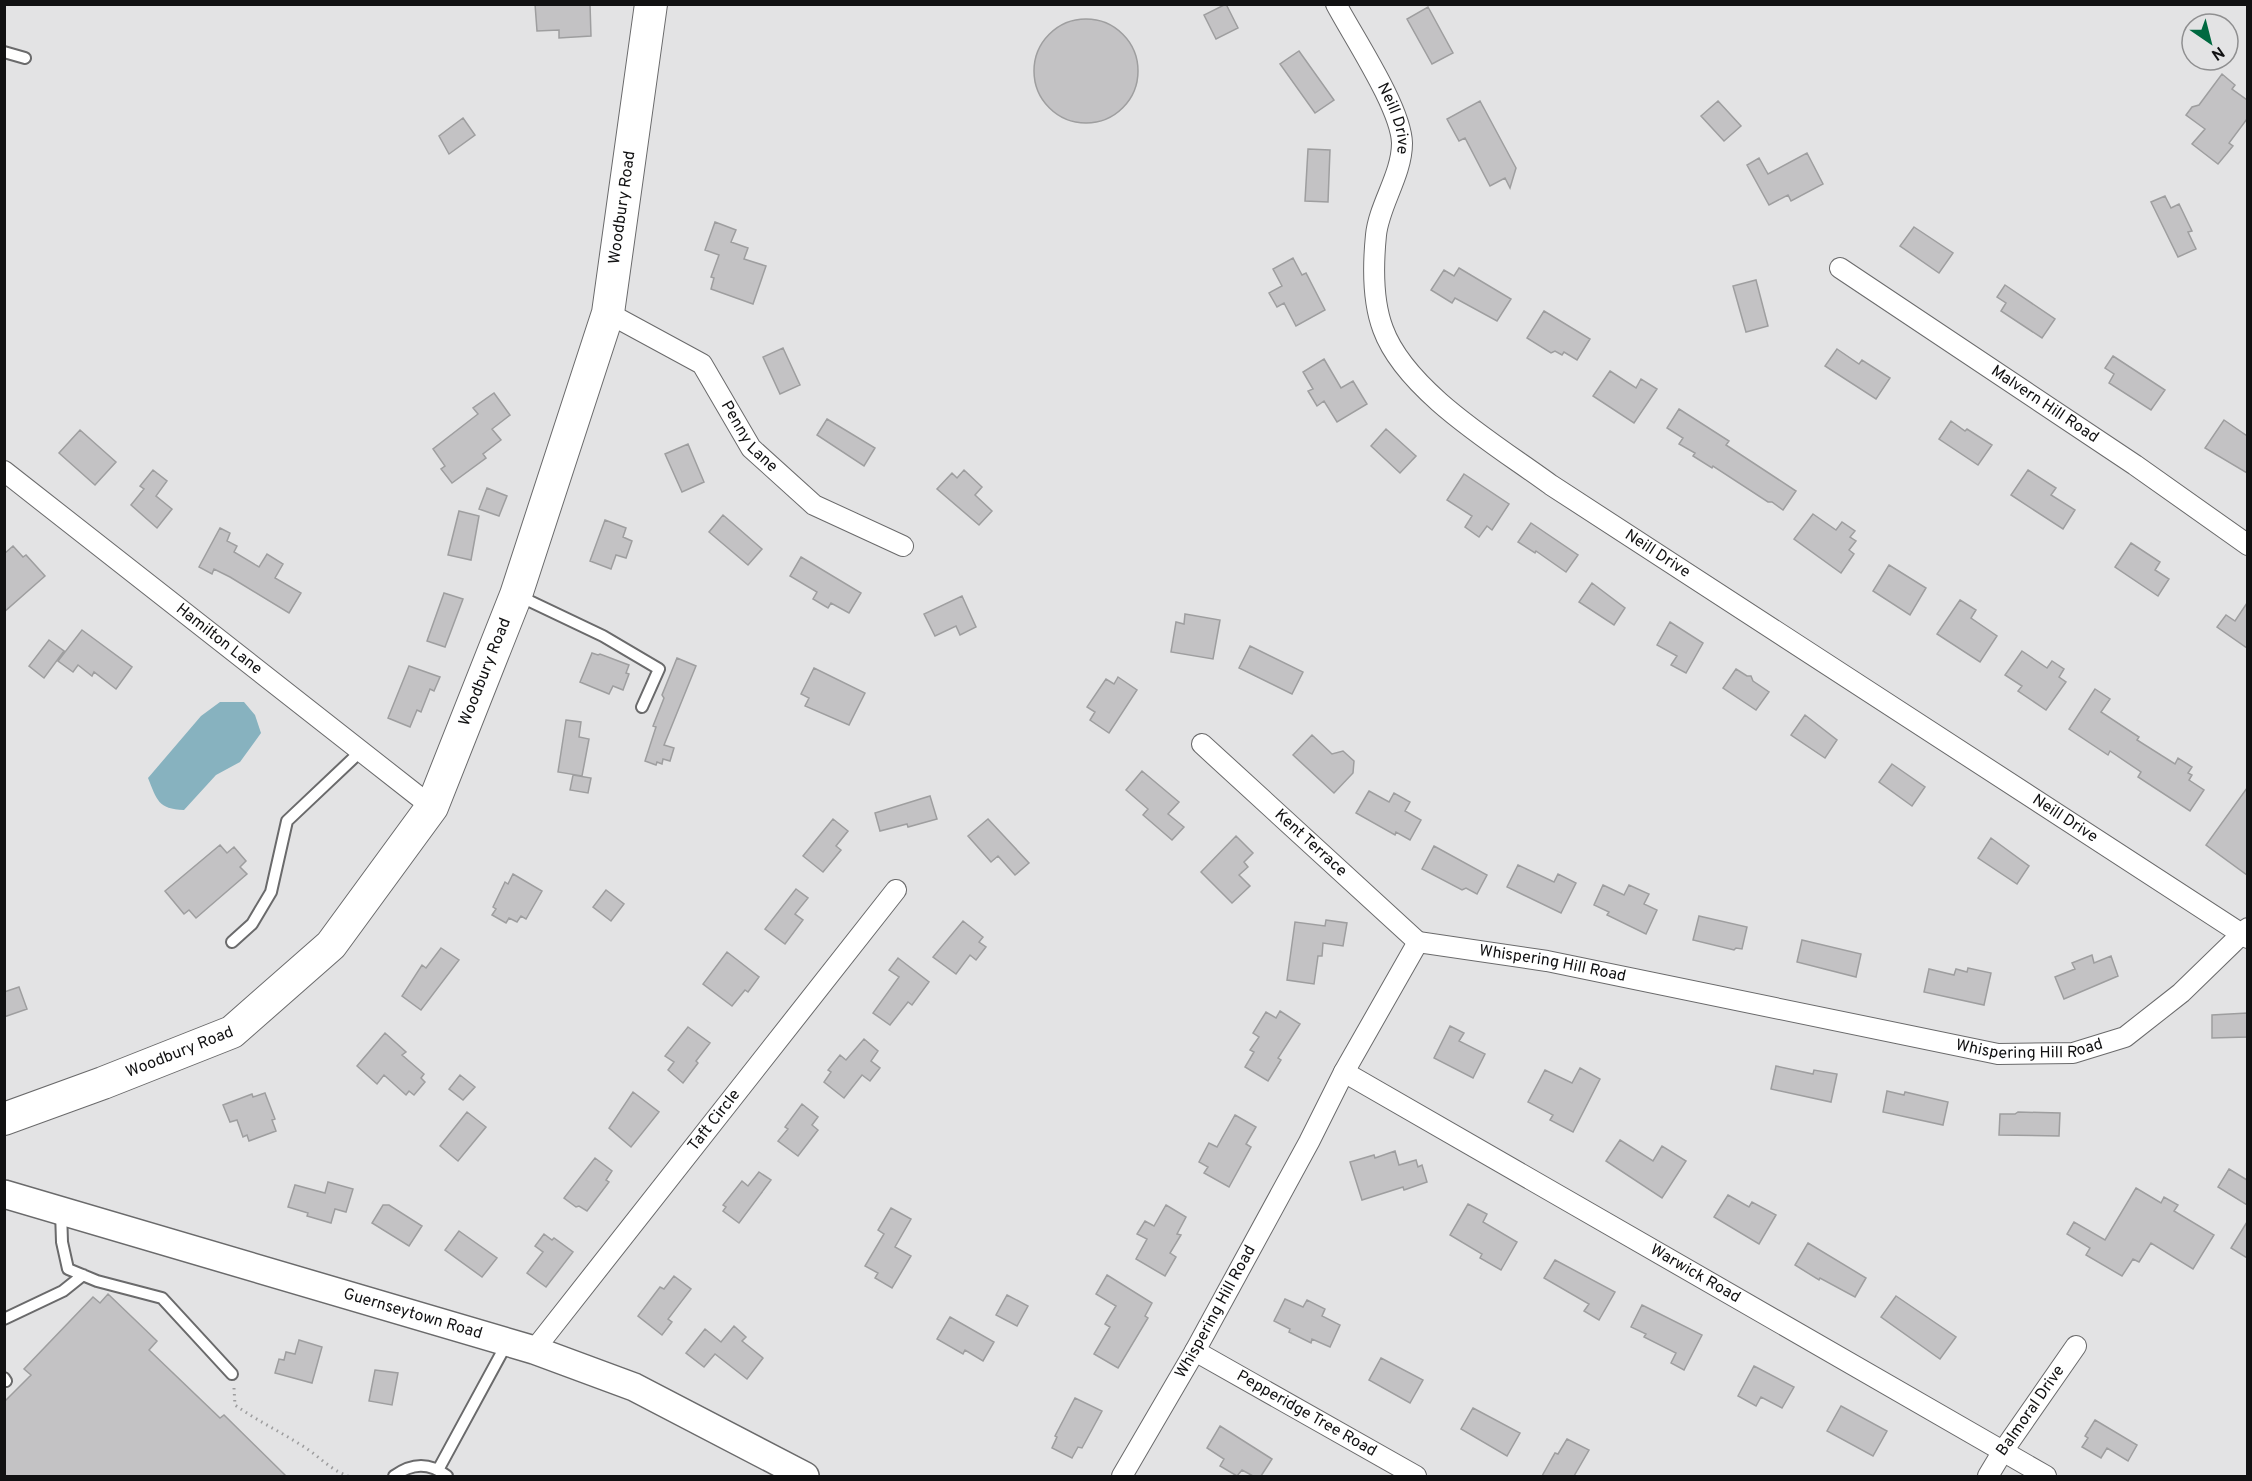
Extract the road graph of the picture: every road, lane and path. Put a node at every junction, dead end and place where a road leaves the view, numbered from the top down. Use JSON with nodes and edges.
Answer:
{"nodes":[{"id":1,"x":651,"y":4,"type":"edge"},
{"id":2,"x":1336,"y":4,"type":"edge"},
{"id":3,"x":4,"y":52,"type":"edge"},
{"id":4,"x":25,"y":57,"type":"dead end"},
{"id":5,"x":1840,"y":268,"type":"dead end"},
{"id":6,"x":608,"y":313,"type":"junction"},
{"id":7,"x":4,"y":471,"type":"edge"},
{"id":8,"x":2247,"y":545,"type":"edge"},
{"id":9,"x":903,"y":546,"type":"dead end"},
{"id":10,"x":516,"y":595,"type":"junction"},
{"id":11,"x":642,"y":707,"type":"dead end"},
{"id":12,"x":1202,"y":744,"type":"dead end"},
{"id":13,"x":361,"y":752,"type":"junction"},
{"id":14,"x":432,"y":807,"type":"junction"},
{"id":15,"x":896,"y":890,"type":"dead end"},
{"id":16,"x":2246,"y":933,"type":"edge"},
{"id":17,"x":232,"y":942,"type":"dead end"},
{"id":18,"x":1418,"y":942,"type":"junction"},
{"id":19,"x":1344,"y":1072,"type":"junction"},
{"id":20,"x":4,"y":1119,"type":"edge"},
{"id":21,"x":4,"y":1194,"type":"edge"},
{"id":22,"x":62,"y":1211,"type":"junction"},
{"id":23,"x":83,"y":1275,"type":"junction"},
{"id":24,"x":4,"y":1319,"type":"edge"},
{"id":25,"x":508,"y":1342,"type":"junction"},
{"id":26,"x":2076,"y":1346,"type":"dead end"},
{"id":27,"x":534,"y":1350,"type":"junction"},
{"id":28,"x":1195,"y":1350,"type":"junction"},
{"id":29,"x":232,"y":1374,"type":"joint"},
{"id":30,"x":2002,"y":1451,"type":"junction"},
{"id":31,"x":442,"y":1473,"type":"edge"},
{"id":32,"x":348,"y":1476,"type":"edge"},
{"id":33,"x":394,"y":1476,"type":"edge"},
{"id":34,"x":805,"y":1476,"type":"edge"},
{"id":35,"x":1122,"y":1476,"type":"edge"},
{"id":36,"x":1416,"y":1476,"type":"edge"},
{"id":37,"x":1988,"y":1476,"type":"edge"},
{"id":38,"x":2046,"y":1476,"type":"edge"}],
"edges":[{"from":1,"to":6,"type":"main road","name":"Woodbury Road"},
{"from":2,"to":16,"type":"street","name":"Neill Drive"},
{"from":3,"to":4,"type":"lane"},
{"from":5,"to":8,"type":"street","name":"Malvern Hill Road"},
{"from":6,"to":9,"type":"street","name":"Penny Lane"},
{"from":6,"to":10,"type":"main road","name":"Woodbury Road"},
{"from":7,"to":13,"type":"street","name":"Hamilton Lane"},
{"from":10,"to":11,"type":"lane"},
{"from":10,"to":14,"type":"main road","name":"Woodbury Road"},
{"from":12,"to":18,"type":"street","name":"Kent Terrace"},
{"from":13,"to":14,"type":"street","name":"Hamilton Lane"},
{"from":13,"to":17,"type":"lane"},
{"from":14,"to":20,"type":"main road","name":"Woodbury Road"},
{"from":15,"to":27,"type":"street","name":"Taft Circle"},
{"from":16,"to":18,"type":"street","name":"Whispering Hill Road"},
{"from":18,"to":19,"type":"street","name":"Whispering Hill Road"},
{"from":19,"to":28,"type":"street","name":"Whispering Hill Road"},
{"from":19,"to":30,"type":"street","name":"Warwick Road"},
{"from":21,"to":22,"type":"street","name":"Guernseytown Road"},
{"from":22,"to":23,"type":"lane"},
{"from":22,"to":25,"type":"street","name":"Guernseytown Road"},
{"from":23,"to":24,"type":"lane"},
{"from":23,"to":29,"type":"lane"},
{"from":25,"to":27,"type":"street","name":"Guernseytown Road"},
{"from":25,"to":31,"type":"lane"},
{"from":26,"to":30,"type":"street","name":"Balmoral Drive"},
{"from":27,"to":34,"type":"street","name":"Guernseytown Road"},
{"from":28,"to":35,"type":"street","name":"Whispering Hill Road"},
{"from":28,"to":36,"type":"street","name":"Pepperidge Tree Road"},
{"from":29,"to":32,"type":"path"},
{"from":30,"to":37,"type":"street","name":"Balmoral Drive"},
{"from":30,"to":38,"type":"street","name":"Warwick Road"},
{"from":31,"to":33,"type":"lane"}]}
